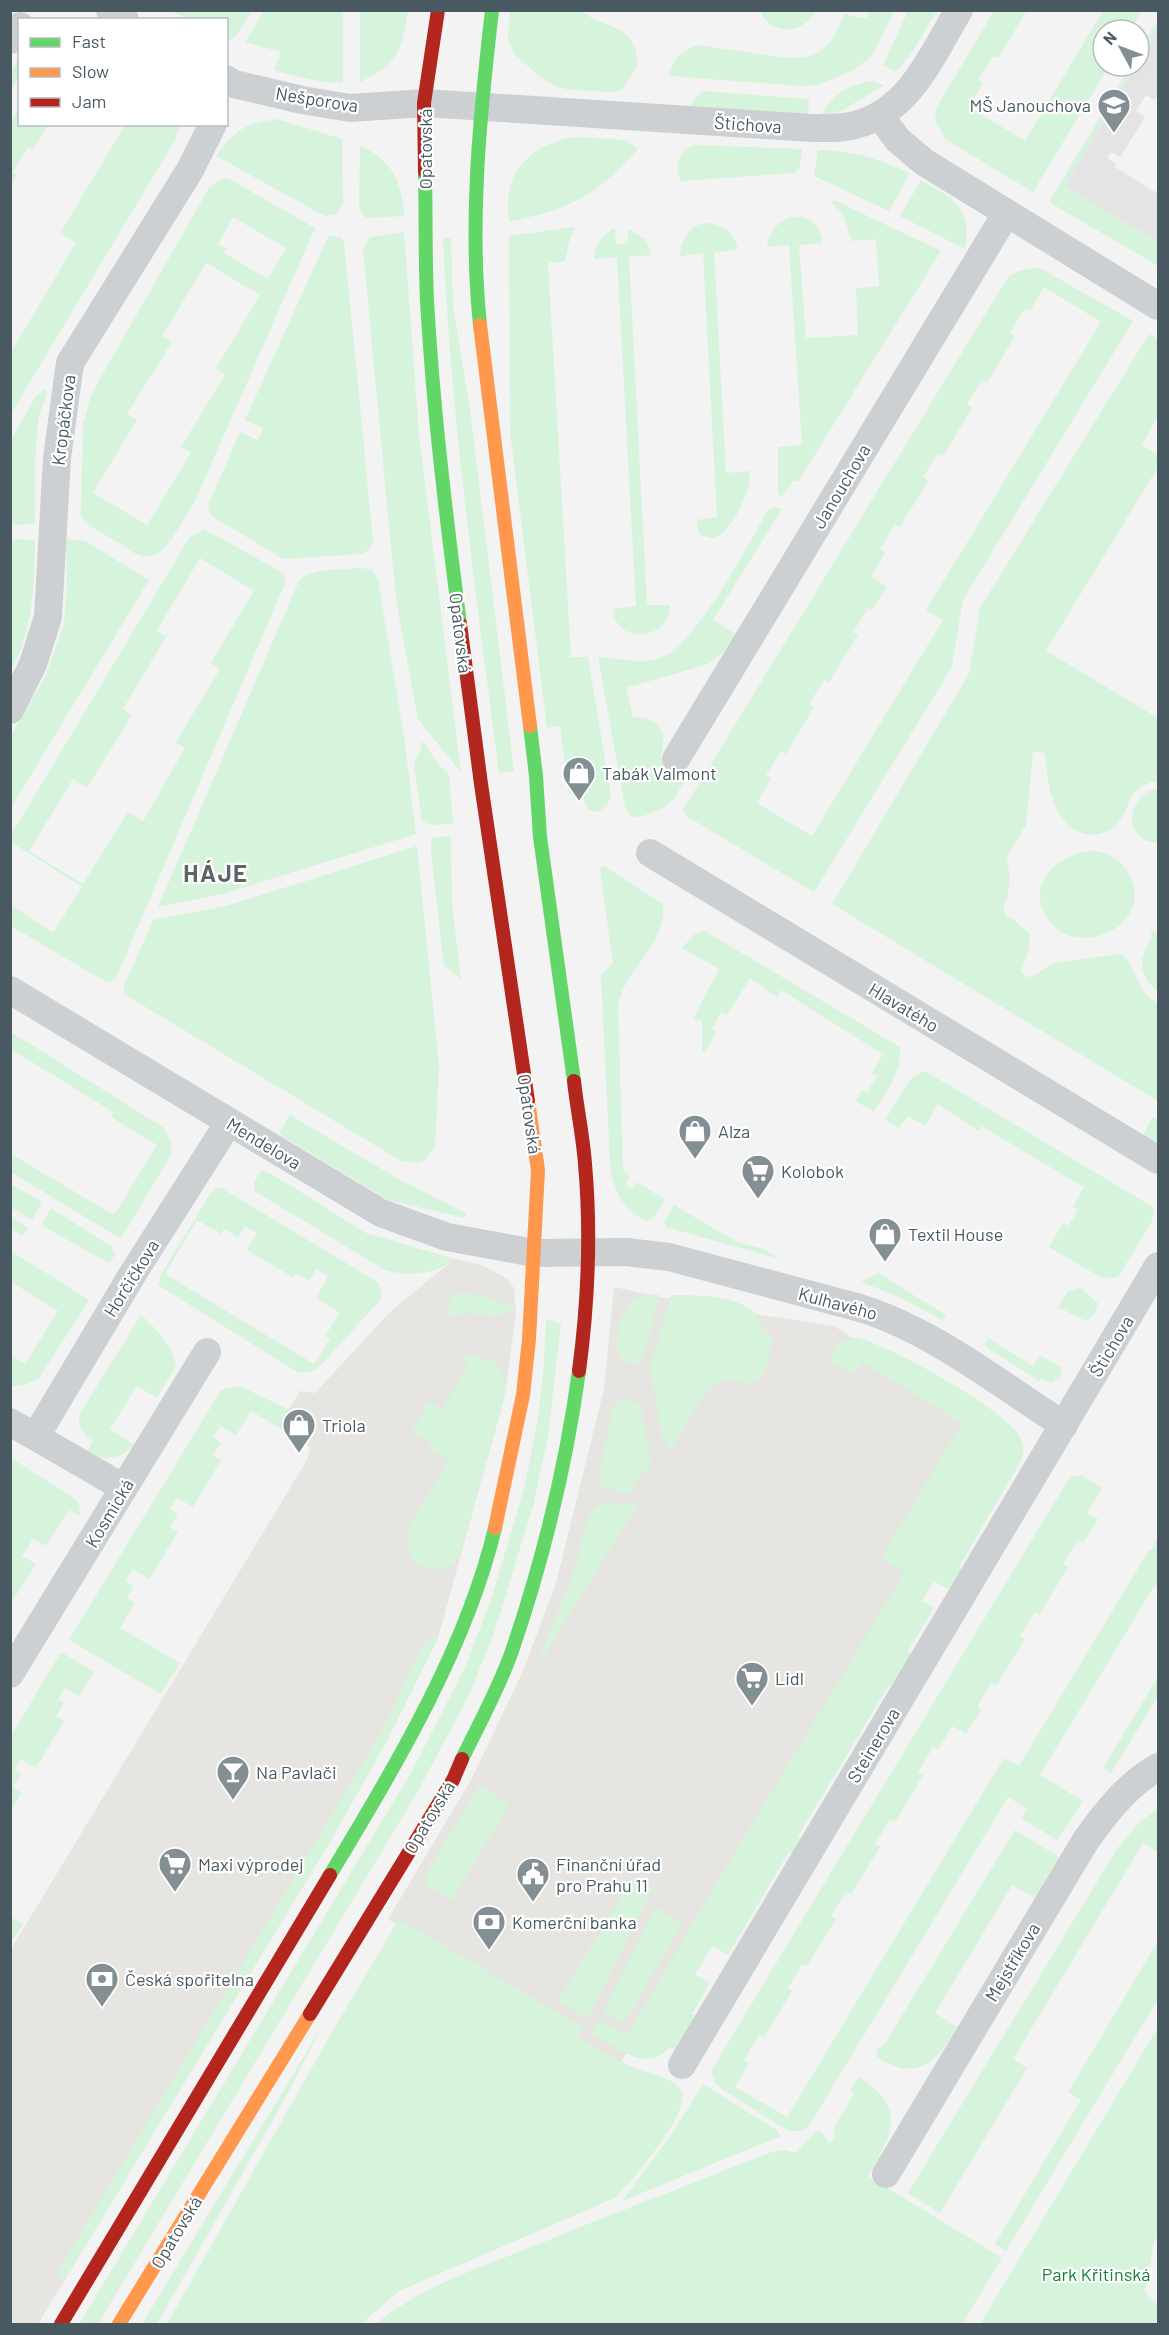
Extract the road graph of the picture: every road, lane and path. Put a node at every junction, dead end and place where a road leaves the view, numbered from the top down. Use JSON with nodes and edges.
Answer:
{"nodes":[{"id":1,"x":438,"y":10,"type":"edge"},
{"id":2,"x":492,"y":10,"type":"edge"},
{"id":3,"x":959,"y":10,"type":"edge"},
{"id":4,"x":229,"y":87,"type":"edge"},
{"id":5,"x":424,"y":103,"type":"junction"},
{"id":6,"x":481,"y":106,"type":"junction"},
{"id":7,"x":879,"y":115,"type":"junction"},
{"id":8,"x":212,"y":126,"type":"edge"},
{"id":9,"x":1006,"y":214,"type":"junction"},
{"id":10,"x":1158,"y":306,"type":"edge"},
{"id":11,"x":10,"y":710,"type":"edge"},
{"id":12,"x":676,"y":759,"type":"dead end"},
{"id":13,"x":650,"y":853,"type":"dead end"},
{"id":14,"x":10,"y":990,"type":"edge"},
{"id":15,"x":229,"y":1122,"type":"junction"},
{"id":16,"x":1158,"y":1160,"type":"edge"},
{"id":17,"x":586,"y":1251,"type":"junction"},
{"id":18,"x":534,"y":1253,"type":"junction"},
{"id":19,"x":1158,"y":1266,"type":"edge"},
{"id":20,"x":207,"y":1352,"type":"dead end"},
{"id":21,"x":10,"y":1422,"type":"edge"},
{"id":22,"x":1064,"y":1425,"type":"junction"},
{"id":23,"x":36,"y":1436,"type":"junction"},
{"id":24,"x":124,"y":1488,"type":"junction"},
{"id":25,"x":10,"y":1674,"type":"edge"},
{"id":26,"x":1158,"y":1767,"type":"edge"},
{"id":27,"x":682,"y":2065,"type":"dead end"},
{"id":28,"x":886,"y":2174,"type":"dead end"},
{"id":29,"x":61,"y":2325,"type":"edge"},
{"id":30,"x":119,"y":2325,"type":"edge"}],
"edges":[{"from":1,"to":5,"type":"main road","name":"Opatovská"},
{"from":2,"to":6,"type":"main road","name":"Opatovská"},
{"from":3,"to":7,"type":"street","name":"Štichova"},
{"from":4,"to":5,"type":"street","name":"Nešporova"},
{"from":5,"to":6,"type":"street","name":"Nešporova"},
{"from":5,"to":18,"type":"main road","name":"Opatovská"},
{"from":6,"to":7,"type":"street","name":"Štichova"},
{"from":6,"to":17,"type":"main road","name":"Opatovská"},
{"from":7,"to":9,"type":"street"},
{"from":8,"to":11,"type":"street","name":"Kropáčkova"},
{"from":9,"to":10,"type":"street"},
{"from":9,"to":12,"type":"street","name":"Janouchova"},
{"from":13,"to":16,"type":"street","name":"Hlavatého"},
{"from":14,"to":15,"type":"street","name":"Mendelova"},
{"from":15,"to":18,"type":"street","name":"Mendelova"},
{"from":15,"to":23,"type":"street","name":"Horčičkova"},
{"from":17,"to":18,"type":"street"},
{"from":17,"to":22,"type":"street","name":"Kulhavého"},
{"from":17,"to":30,"type":"main road","name":"Opatovská"},
{"from":18,"to":29,"type":"main road","name":"Opatovská"},
{"from":19,"to":22,"type":"street","name":"Štichova"},
{"from":20,"to":24,"type":"street","name":"Kosmická"},
{"from":21,"to":23,"type":"street"},
{"from":22,"to":27,"type":"street","name":"Steinerova"},
{"from":23,"to":24,"type":"street"},
{"from":24,"to":25,"type":"street","name":"Kosmická"},
{"from":26,"to":28,"type":"street","name":"Mejstříkova"}]}
